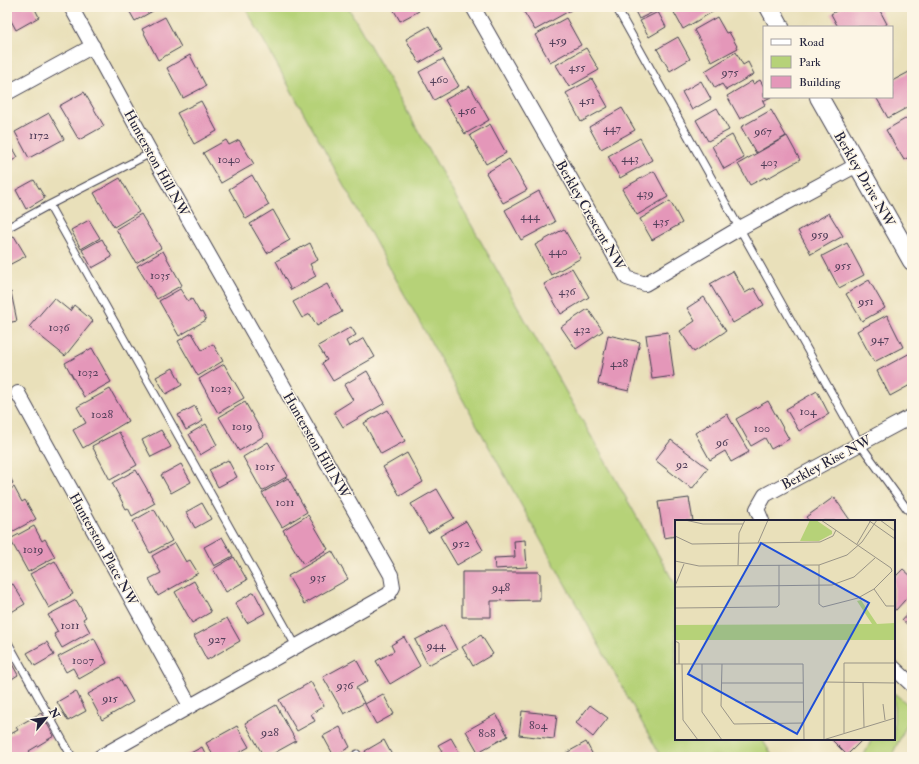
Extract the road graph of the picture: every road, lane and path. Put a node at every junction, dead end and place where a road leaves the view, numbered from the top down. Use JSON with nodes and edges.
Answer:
{"nodes":[{"id":1,"x":71,"y":7,"type":"edge"},
{"id":2,"x":473,"y":7,"type":"edge"},
{"id":3,"x":616,"y":7,"type":"edge"},
{"id":4,"x":769,"y":7,"type":"edge"},
{"id":5,"x":779,"y":26,"type":"edge"},
{"id":6,"x":93,"y":46,"type":"junction"},
{"id":7,"x":7,"y":93,"type":"edge"},
{"id":8,"x":820,"y":98,"type":"edge"},
{"id":9,"x":152,"y":153,"type":"junction"},
{"id":10,"x":857,"y":165,"type":"junction"},
{"id":11,"x":49,"y":205,"type":"junction"},
{"id":12,"x":7,"y":228,"type":"edge"},
{"id":13,"x":740,"y":228,"type":"junction"},
{"id":14,"x":912,"y":261,"type":"edge"},
{"id":15,"x":18,"y":393,"type":"dead end"},
{"id":16,"x":912,"y":416,"type":"edge"},
{"id":17,"x":860,"y":444,"type":"junction"},
{"id":18,"x":912,"y":513,"type":"edge"},
{"id":19,"x":762,"y":520,"type":"edge"},
{"id":20,"x":7,"y":641,"type":"edge"},
{"id":21,"x":296,"y":646,"type":"junction"},
{"id":22,"x":895,"y":669,"type":"edge"},
{"id":23,"x":912,"y":685,"type":"edge"},
{"id":24,"x":190,"y":706,"type":"junction"},
{"id":25,"x":72,"y":757,"type":"edge"},
{"id":26,"x":100,"y":757,"type":"edge"},
{"id":27,"x":353,"y":757,"type":"edge"},
{"id":28,"x":359,"y":757,"type":"edge"}],
"edges":[{"from":1,"to":6,"type":"street","name":"Hunterston Hill NW"},
{"from":2,"to":13,"type":"street","name":"Berkley Crescent NW"},
{"from":3,"to":13,"type":"lane"},
{"from":4,"to":5,"type":"street"},
{"from":6,"to":7,"type":"street"},
{"from":6,"to":9,"type":"street","name":"Hunterston Hill NW"},
{"from":8,"to":10,"type":"street","name":"Berkley Drive NW"},
{"from":9,"to":11,"type":"lane"},
{"from":9,"to":21,"type":"street","name":"Hunterston Hill NW"},
{"from":10,"to":13,"type":"street","name":"Berkley Crescent NW"},
{"from":10,"to":14,"type":"street","name":"Berkley Drive NW"},
{"from":11,"to":12,"type":"lane"},
{"from":11,"to":21,"type":"lane"},
{"from":13,"to":17,"type":"lane"},
{"from":15,"to":24,"type":"street","name":"Hunterston Place NW"},
{"from":16,"to":17,"type":"street","name":"Berkley Rise NW"},
{"from":17,"to":18,"type":"lane"},
{"from":17,"to":19,"type":"street","name":"Berkley Rise NW"},
{"from":20,"to":25,"type":"lane"},
{"from":21,"to":24,"type":"street","name":"Hunterston Hill NW"},
{"from":22,"to":23,"type":"street"},
{"from":24,"to":26,"type":"street","name":"Hunterston Hill NW"},
{"from":27,"to":28,"type":"lane"}]}
